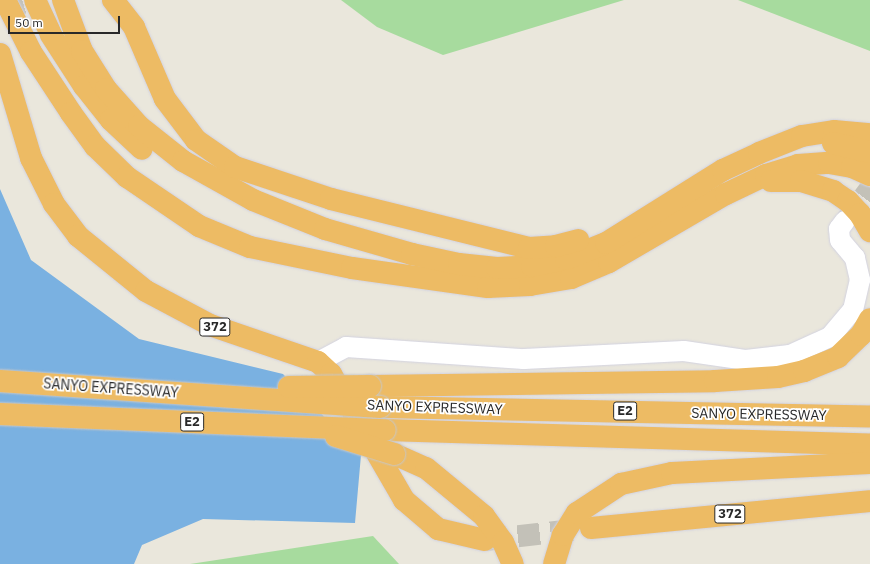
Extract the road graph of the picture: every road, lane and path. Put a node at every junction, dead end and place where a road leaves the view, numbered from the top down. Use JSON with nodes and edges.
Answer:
{"nodes":[{"id":1,"x":35,"y":0,"type":"edge"},
{"id":2,"x":48,"y":0,"type":"edge"},
{"id":3,"x":63,"y":0,"type":"edge"},
{"id":4,"x":114,"y":0,"type":"edge"},
{"id":5,"x":3,"y":6,"type":"edge"},
{"id":6,"x":0,"y":54,"type":"edge"},
{"id":7,"x":84,"y":86,"type":"junction"},
{"id":8,"x":870,"y":134,"type":"edge"},
{"id":9,"x":870,"y":152,"type":"edge"},
{"id":10,"x":759,"y":153,"type":"junction"},
{"id":11,"x":870,"y":175,"type":"edge"},
{"id":12,"x":726,"y":194,"type":"junction"},
{"id":13,"x":639,"y":221,"type":"junction"},
{"id":14,"x":845,"y":221,"type":"tunnel mouth"},
{"id":15,"x":870,"y":231,"type":"edge"},
{"id":16,"x":446,"y":281,"type":"junction"},
{"id":17,"x":870,"y":319,"type":"edge"},
{"id":18,"x":318,"y":362,"type":"junction"},
{"id":19,"x":0,"y":381,"type":"edge"},
{"id":20,"x":129,"y":389,"type":"junction"},
{"id":21,"x":0,"y":414,"type":"edge"},
{"id":22,"x":870,"y":416,"type":"edge"},
{"id":23,"x":302,"y":426,"type":"junction"},
{"id":24,"x":870,"y":444,"type":"edge"},
{"id":25,"x":870,"y":463,"type":"edge"},
{"id":26,"x":870,"y":502,"type":"edge"},
{"id":27,"x":591,"y":528,"type":"tunnel mouth"},
{"id":28,"x":485,"y":540,"type":"tunnel mouth"},
{"id":29,"x":513,"y":564,"type":"edge"},
{"id":30,"x":554,"y":564,"type":"edge"}],
"edges":[{"from":1,"to":7,"type":"highway"},
{"from":2,"to":7,"type":"highway"},
{"from":3,"to":13,"type":"highway"},
{"from":4,"to":13,"type":"highway"},
{"from":5,"to":16,"type":"highway"},
{"from":6,"to":18,"type":"highway","number":"372"},
{"from":7,"to":16,"type":"highway"},
{"from":8,"to":10,"type":"highway"},
{"from":9,"to":10,"type":"highway"},
{"from":10,"to":13,"type":"highway"},
{"from":11,"to":12,"type":"highway"},
{"from":12,"to":15,"type":"highway"},
{"from":12,"to":16,"type":"highway"},
{"from":14,"to":18,"type":"street"},
{"from":17,"to":20,"type":"highway","bridge":true},
{"from":18,"to":28,"type":"highway","number":"372"},
{"from":19,"to":20,"type":"highway","name":"SANYO EXPRESSWAY","number":"E2","bridge":true},
{"from":20,"to":22,"type":"highway","name":"SANYO EXPRESSWAY","number":"E2","bridge":true},
{"from":21,"to":23,"type":"highway","name":"SANYO EXPRESSWAY","number":"E2","bridge":true},
{"from":23,"to":24,"type":"highway","name":"SANYO EXPRESSWAY","number":"E2","bridge":true},
{"from":23,"to":29,"type":"highway","bridge":true},
{"from":25,"to":30,"type":"highway"},
{"from":26,"to":27,"type":"highway","number":"372"}]}
